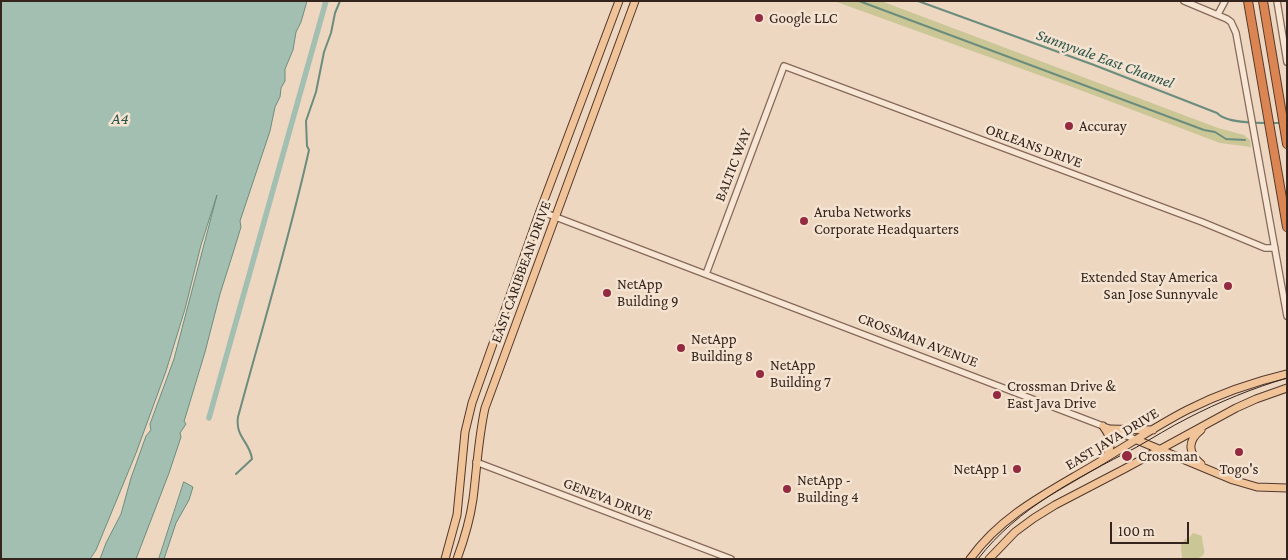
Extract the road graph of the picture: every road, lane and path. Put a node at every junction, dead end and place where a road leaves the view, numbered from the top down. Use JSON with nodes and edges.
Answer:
{"nodes":[{"id":1,"x":620,"y":1,"type":"edge"},
{"id":2,"x":635,"y":1,"type":"edge"},
{"id":3,"x":1184,"y":1,"type":"edge"},
{"id":4,"x":1225,"y":1,"type":"edge"},
{"id":5,"x":1248,"y":1,"type":"edge"},
{"id":6,"x":1262,"y":1,"type":"edge"},
{"id":7,"x":1277,"y":1,"type":"edge"},
{"id":8,"x":1218,"y":14,"type":"junction"},
{"id":9,"x":1287,"y":62,"type":"edge"},
{"id":10,"x":784,"y":66,"type":"joint"},
{"id":11,"x":1287,"y":144,"type":"edge"},
{"id":12,"x":540,"y":211,"type":"junction"},
{"id":13,"x":556,"y":217,"type":"junction"},
{"id":14,"x":1287,"y":227,"type":"edge"},
{"id":15,"x":1275,"y":248,"type":"junction"},
{"id":16,"x":706,"y":274,"type":"junction"},
{"id":17,"x":1287,"y":316,"type":"edge"},
{"id":18,"x":1285,"y":374,"type":"edge"},
{"id":19,"x":1286,"y":389,"type":"edge"},
{"id":20,"x":1215,"y":419,"type":"junction"},
{"id":21,"x":1106,"y":427,"type":"junction"},
{"id":22,"x":1154,"y":430,"type":"junction"},
{"id":23,"x":1137,"y":440,"type":"junction"},
{"id":24,"x":1160,"y":449,"type":"junction"},
{"id":25,"x":1105,"y":459,"type":"junction"},
{"id":26,"x":476,"y":462,"type":"junction"},
{"id":27,"x":1208,"y":470,"type":"junction"},
{"id":28,"x":1287,"y":488,"type":"edge"},
{"id":29,"x":445,"y":559,"type":"edge"},
{"id":30,"x":457,"y":559,"type":"edge"},
{"id":31,"x":731,"y":559,"type":"edge"},
{"id":32,"x":970,"y":559,"type":"edge"},
{"id":33,"x":989,"y":559,"type":"edge"}],
"edges":[{"from":1,"to":12,"type":"main road","name":"EAST CARIBBEAN DRIVE"},
{"from":2,"to":13,"type":"main road","name":"EAST CARIBBEAN DRIVE"},
{"from":3,"to":8,"type":"street"},
{"from":4,"to":8,"type":"street"},
{"from":5,"to":14,"type":"highway"},
{"from":6,"to":11,"type":"highway"},
{"from":7,"to":9,"type":"street"},
{"from":8,"to":15,"type":"street"},
{"from":10,"to":15,"type":"street","name":"ORLEANS DRIVE"},
{"from":10,"to":16,"type":"street","name":"BALTIC WAY"},
{"from":12,"to":13,"type":"street","name":"CROSSMAN AVENUE"},
{"from":12,"to":29,"type":"main road","name":"EAST CARIBBEAN DRIVE"},
{"from":13,"to":16,"type":"street","name":"CROSSMAN AVENUE"},
{"from":13,"to":26,"type":"main road","name":"EAST CARIBBEAN DRIVE"},
{"from":15,"to":17,"type":"street"},
{"from":16,"to":21,"type":"street","name":"CROSSMAN AVENUE"},
{"from":18,"to":22,"type":"main road","name":"EAST JAVA DRIVE"},
{"from":19,"to":20,"type":"main road","name":"EAST JAVA DRIVE"},
{"from":20,"to":24,"type":"main road","name":"EAST JAVA DRIVE"},
{"from":20,"to":27,"type":"main road"},
{"from":21,"to":22,"type":"main road"},
{"from":21,"to":23,"type":"street","name":"CROSSMAN AVENUE"},
{"from":21,"to":25,"type":"main road"},
{"from":22,"to":23,"type":"main road","name":"EAST JAVA DRIVE"},
{"from":23,"to":24,"type":"main road","name":"CROSSMAN AVENUE"},
{"from":23,"to":25,"type":"main road","name":"EAST JAVA DRIVE"},
{"from":24,"to":27,"type":"main road","name":"CROSSMAN AVENUE"},
{"from":24,"to":33,"type":"main road","name":"EAST JAVA DRIVE"},
{"from":25,"to":32,"type":"main road","name":"EAST JAVA DRIVE"},
{"from":26,"to":30,"type":"main road","name":"EAST CARIBBEAN DRIVE"},
{"from":26,"to":31,"type":"street","name":"GENEVA DRIVE"},
{"from":27,"to":28,"type":"main road","name":"CROSSMAN AVENUE"}]}
